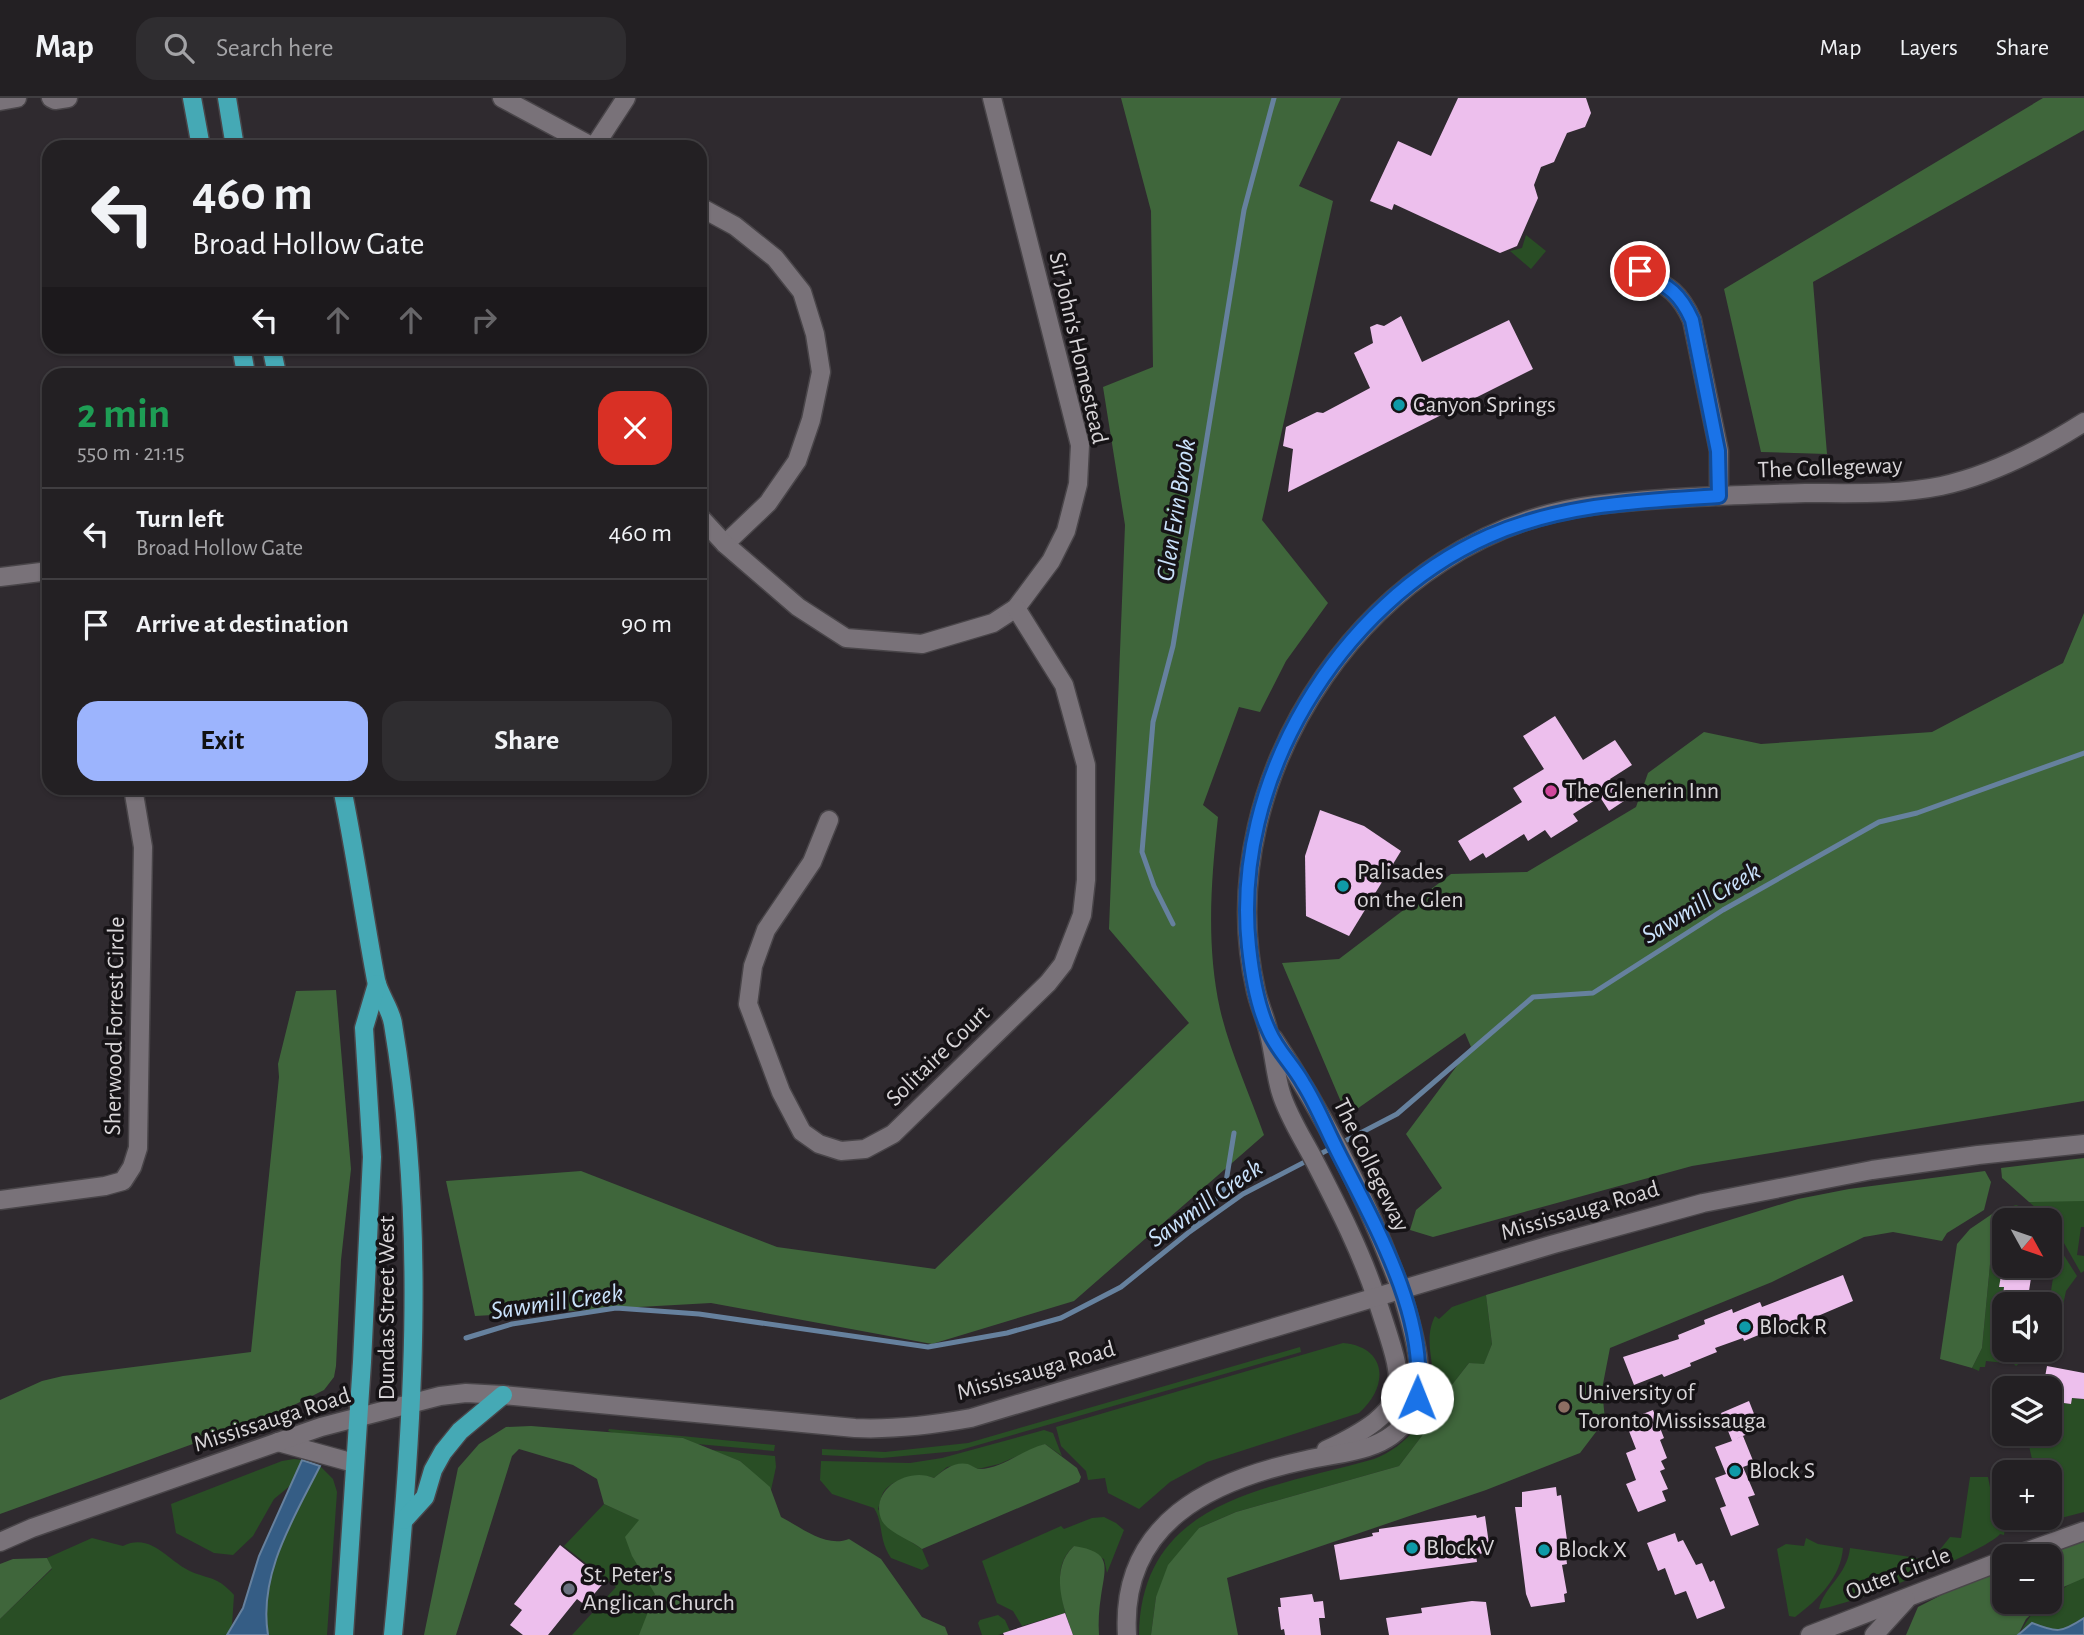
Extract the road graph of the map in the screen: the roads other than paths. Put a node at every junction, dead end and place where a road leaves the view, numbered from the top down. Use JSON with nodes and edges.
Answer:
{"nodes":[{"id":1,"x":17,"y":98,"type":"edge"},
{"id":2,"x":51,"y":98,"type":"edge"},
{"id":3,"x":68,"y":98,"type":"edge"},
{"id":4,"x":192,"y":98,"type":"edge"},
{"id":5,"x":226,"y":98,"type":"edge"},
{"id":6,"x":502,"y":98,"type":"edge"},
{"id":7,"x":626,"y":98,"type":"edge"},
{"id":8,"x":992,"y":98,"type":"edge"},
{"id":9,"x":0,"y":101,"type":"edge"},
{"id":10,"x":200,"y":140,"type":"edge"},
{"id":11,"x":234,"y":140,"type":"edge"},
{"id":12,"x":580,"y":140,"type":"edge"},
{"id":13,"x":598,"y":140,"type":"edge"},
{"id":14,"x":707,"y":211,"type":"edge"},
{"id":15,"x":1640,"y":271,"type":"dead end"},
{"id":16,"x":2084,"y":422,"type":"edge"},
{"id":17,"x":1719,"y":496,"type":"junction"},
{"id":18,"x":707,"y":525,"type":"edge"},
{"id":19,"x":725,"y":544,"type":"junction"},
{"id":20,"x":42,"y":572,"type":"edge"},
{"id":21,"x":0,"y":577,"type":"edge"},
{"id":22,"x":1016,"y":608,"type":"junction"},
{"id":23,"x":134,"y":795,"type":"edge"},
{"id":24,"x":343,"y":795,"type":"edge"},
{"id":25,"x":829,"y":820,"type":"dead end"},
{"id":26,"x":377,"y":984,"type":"junction"},
{"id":27,"x":1269,"y":1032,"type":"junction"},
{"id":28,"x":2084,"y":1144,"type":"edge"},
{"id":29,"x":0,"y":1200,"type":"edge"},
{"id":30,"x":1401,"y":1290,"type":"junction"},
{"id":31,"x":1376,"y":1297,"type":"junction"},
{"id":32,"x":503,"y":1395,"type":"junction"},
{"id":33,"x":412,"y":1403,"type":"junction"},
{"id":34,"x":358,"y":1417,"type":"junction"},
{"id":35,"x":278,"y":1442,"type":"junction"},
{"id":36,"x":1304,"y":1460,"type":"junction"},
{"id":37,"x":354,"y":1463,"type":"junction"},
{"id":38,"x":404,"y":1520,"type":"junction"},
{"id":39,"x":2084,"y":1531,"type":"edge"},
{"id":40,"x":0,"y":1542,"type":"edge"},
{"id":41,"x":2048,"y":1544,"type":"edge"},
{"id":42,"x":1992,"y":1565,"type":"edge"},
{"id":43,"x":1914,"y":1594,"type":"junction"},
{"id":44,"x":344,"y":1635,"type":"edge"},
{"id":45,"x":393,"y":1635,"type":"edge"},
{"id":46,"x":1127,"y":1635,"type":"edge"},
{"id":47,"x":1810,"y":1635,"type":"edge"},
{"id":48,"x":1874,"y":1635,"type":"edge"}],
"edges":[{"from":1,"to":9,"type":"street"},
{"from":2,"to":3,"type":"street"},
{"from":4,"to":10,"type":"main road"},
{"from":5,"to":11,"type":"main road"},
{"from":6,"to":12,"type":"street"},
{"from":7,"to":13,"type":"street"},
{"from":8,"to":22,"type":"street","name":"Sir John's Homestead"},
{"from":14,"to":19,"type":"street"},
{"from":15,"to":17,"type":"street"},
{"from":16,"to":17,"type":"street","name":"The Collegeway"},
{"from":17,"to":27,"type":"street","name":"The Collegeway"},
{"from":18,"to":19,"type":"street","name":"Sir John's Homestead"},
{"from":19,"to":22,"type":"street","name":"Sir John's Homestead"},
{"from":20,"to":21,"type":"street"},
{"from":22,"to":25,"type":"street","name":"Solitaire Court"},
{"from":23,"to":29,"type":"street","name":"Sherwood Forrest Circle"},
{"from":24,"to":26,"type":"main road","name":"Dundas Street West"},
{"from":26,"to":33,"type":"main road","name":"Dundas Street West"},
{"from":26,"to":34,"type":"main road","name":"Dundas Street West"},
{"from":27,"to":30,"type":"street","name":"The Collegeway"},
{"from":27,"to":31,"type":"street","name":"The Collegeway"},
{"from":28,"to":30,"type":"street","name":"Mississauga Road"},
{"from":30,"to":31,"type":"street","name":"Mississauga Road"},
{"from":30,"to":36,"type":"street","name":"The Collegeway"},
{"from":31,"to":32,"type":"street","name":"Mississauga Road"},
{"from":31,"to":36,"type":"street","name":"The Collegeway"},
{"from":32,"to":33,"type":"street","name":"Mississauga Road"},
{"from":32,"to":38,"type":"main road"},
{"from":33,"to":34,"type":"street","name":"Mississauga Road"},
{"from":33,"to":38,"type":"main road","name":"Dundas Street West"},
{"from":34,"to":35,"type":"street","name":"Mississauga Road"},
{"from":34,"to":37,"type":"main road","name":"Dundas Street West"},
{"from":35,"to":37,"type":"street"},
{"from":35,"to":40,"type":"street","name":"Mississauga Road"},
{"from":36,"to":46,"type":"street","name":"The Collegeway"},
{"from":37,"to":44,"type":"main road","name":"Dundas Street West"},
{"from":38,"to":45,"type":"main road","name":"Dundas Street West"},
{"from":39,"to":41,"type":"street"},
{"from":42,"to":43,"type":"street","name":"Outer Circle"},
{"from":43,"to":47,"type":"street","name":"Outer Circle"},
{"from":43,"to":48,"type":"street"}]}
